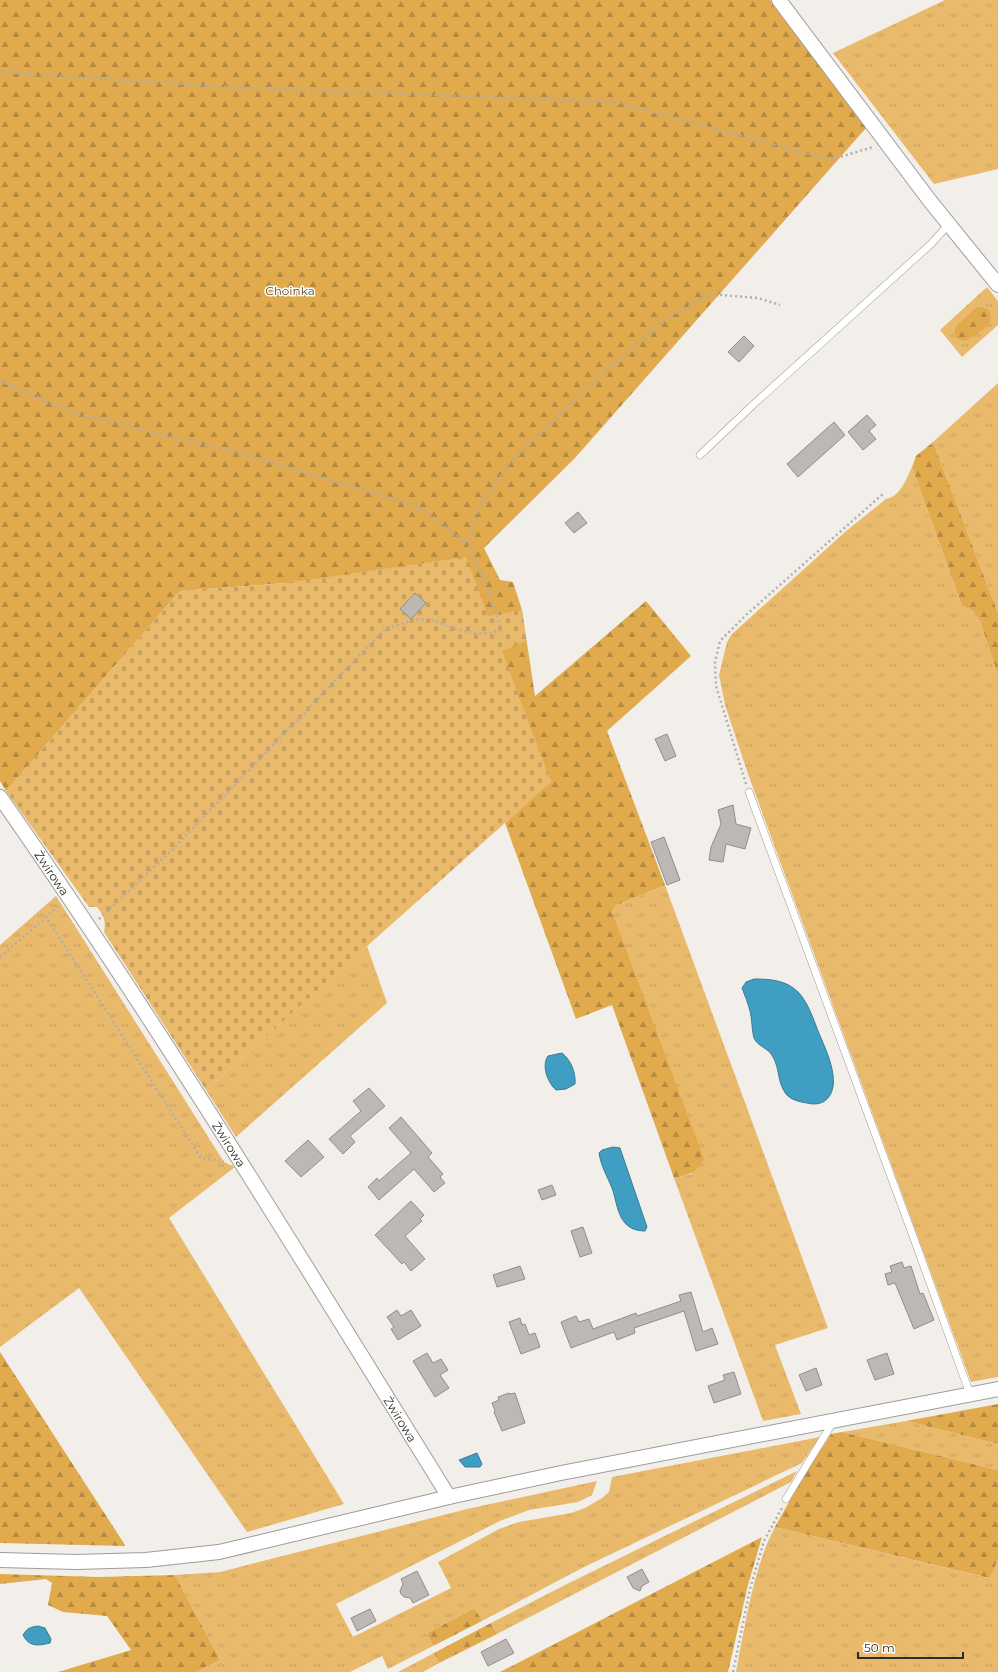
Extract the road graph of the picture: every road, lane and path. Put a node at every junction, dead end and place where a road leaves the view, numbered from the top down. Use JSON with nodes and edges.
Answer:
{"nodes":[{"id":1,"x":779,"y":0,"type":"edge"},
{"id":2,"x":0,"y":72,"type":"edge"},
{"id":3,"x":887,"y":143,"type":"junction"},
{"id":4,"x":949,"y":224,"type":"junction"},
{"id":5,"x":998,"y":285,"type":"edge"},
{"id":6,"x":780,"y":305,"type":"dead end"},
{"id":7,"x":0,"y":381,"type":"edge"},
{"id":8,"x":700,"y":455,"type":"dead end"},
{"id":9,"x":884,"y":493,"type":"dead end"},
{"id":10,"x":468,"y":546,"type":"junction"},
{"id":11,"x":749,"y":792,"type":"joint"},
{"id":12,"x":0,"y":797,"type":"edge"},
{"id":13,"x":69,"y":896,"type":"junction"},
{"id":14,"x":46,"y":917,"type":"junction"},
{"id":15,"x":89,"y":927,"type":"junction"},
{"id":16,"x":0,"y":957,"type":"edge"},
{"id":17,"x":242,"y":1164,"type":"junction"},
{"id":18,"x":998,"y":1389,"type":"edge"},
{"id":19,"x":970,"y":1394,"type":"junction"},
{"id":20,"x":834,"y":1420,"type":"junction"},
{"id":21,"x":449,"y":1497,"type":"junction"},
{"id":22,"x":786,"y":1499,"type":"joint"},
{"id":23,"x":0,"y":1560,"type":"edge"},
{"id":24,"x":733,"y":1672,"type":"edge"}],
"edges":[{"from":1,"to":3,"type":"street"},
{"from":2,"to":3,"type":"path"},
{"from":3,"to":4,"type":"street"},
{"from":4,"to":5,"type":"street"},
{"from":4,"to":8,"type":"lane"},
{"from":6,"to":10,"type":"path"},
{"from":7,"to":10,"type":"path"},
{"from":9,"to":11,"type":"path"},
{"from":10,"to":15,"type":"path"},
{"from":11,"to":19,"type":"lane"},
{"from":12,"to":13,"type":"street","name":"Żwirowa"},
{"from":13,"to":14,"type":"path"},
{"from":13,"to":15,"type":"street","name":"Żwirowa"},
{"from":14,"to":16,"type":"path"},
{"from":14,"to":17,"type":"path"},
{"from":15,"to":17,"type":"street","name":"Żwirowa"},
{"from":17,"to":21,"type":"street","name":"Żwirowa"},
{"from":18,"to":19,"type":"street"},
{"from":19,"to":20,"type":"street"},
{"from":20,"to":21,"type":"street"},
{"from":20,"to":22,"type":"lane"},
{"from":21,"to":23,"type":"street"},
{"from":22,"to":24,"type":"path"}]}
